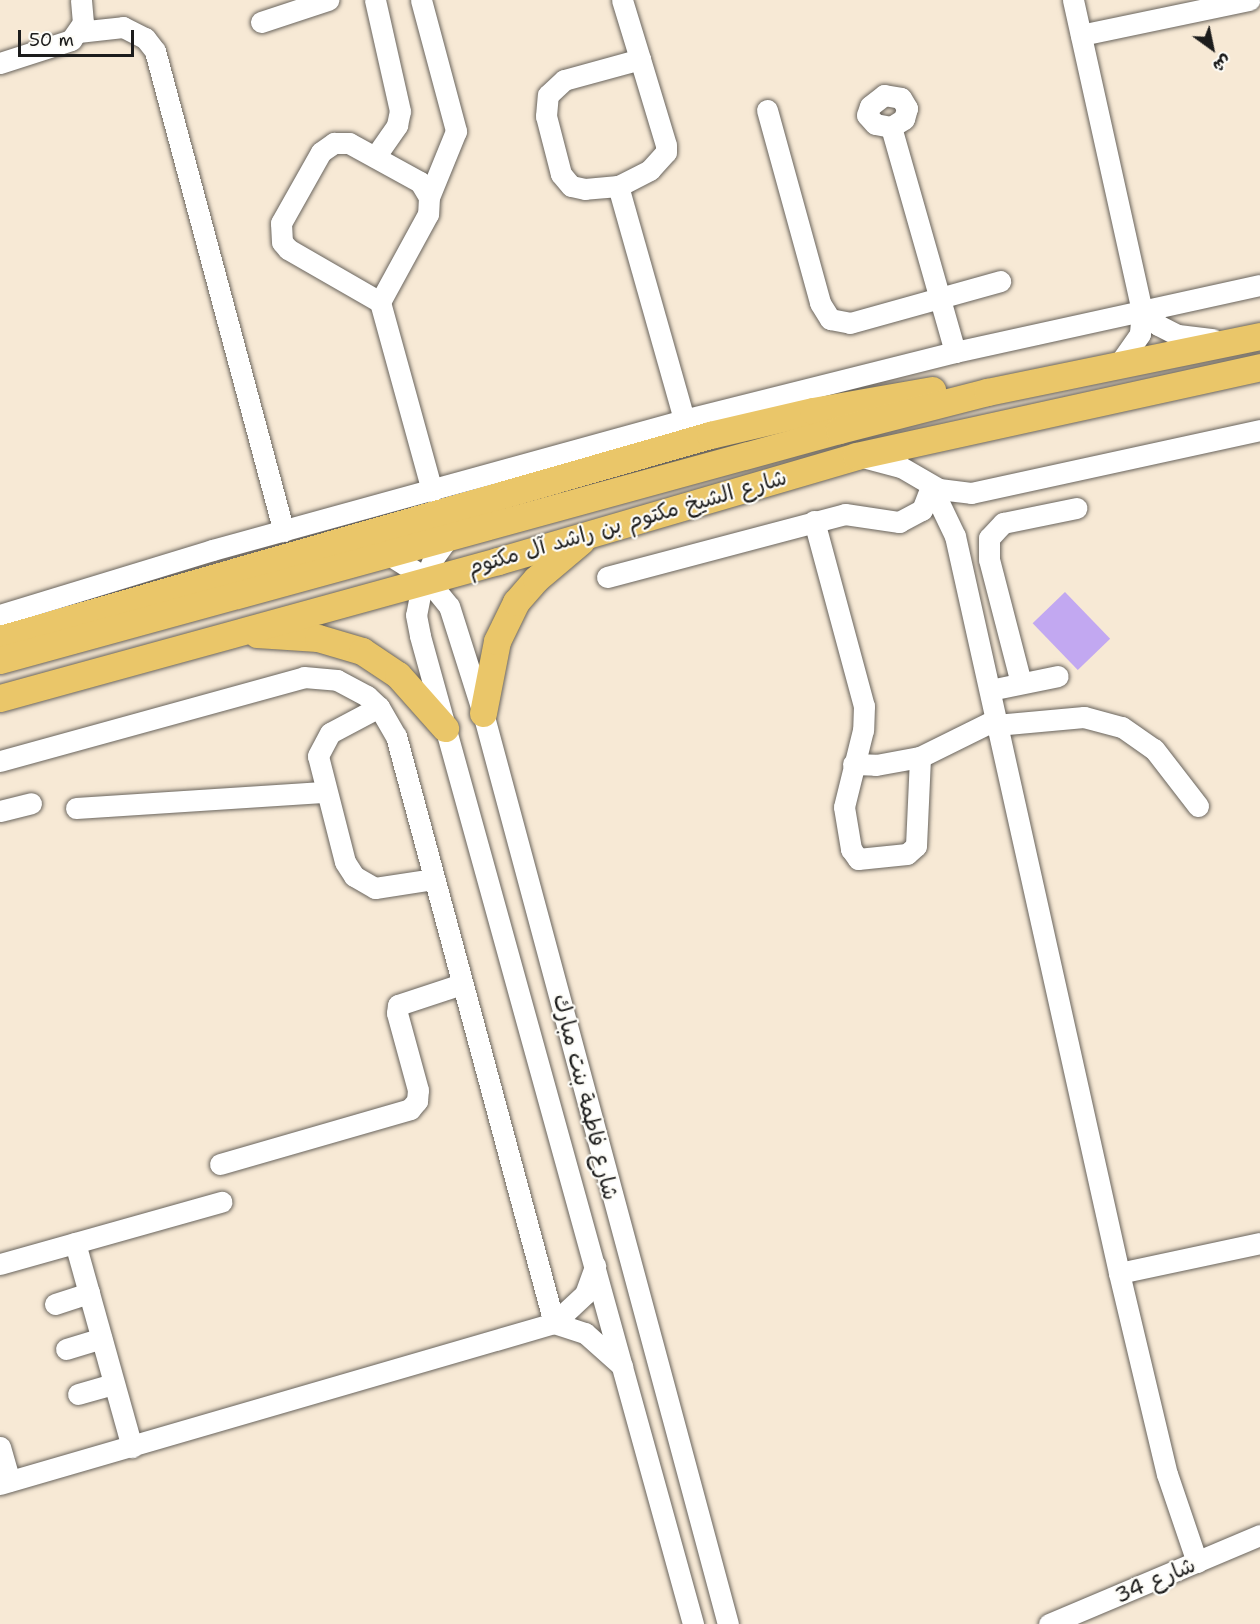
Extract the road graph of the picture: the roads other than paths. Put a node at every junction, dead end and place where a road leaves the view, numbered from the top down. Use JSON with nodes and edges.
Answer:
{"nodes":[{"id":1,"x":81,"y":0,"type":"edge"},
{"id":2,"x":328,"y":0,"type":"edge"},
{"id":3,"x":375,"y":0,"type":"edge"},
{"id":4,"x":421,"y":0,"type":"edge"},
{"id":5,"x":622,"y":0,"type":"edge"},
{"id":6,"x":1073,"y":0,"type":"edge"},
{"id":7,"x":1249,"y":0,"type":"edge"},
{"id":8,"x":261,"y":22,"type":"dead end"},
{"id":9,"x":78,"y":32,"type":"junction"},
{"id":10,"x":1081,"y":35,"type":"junction"},
{"id":11,"x":640,"y":59,"type":"junction"},
{"id":12,"x":0,"y":63,"type":"edge"},
{"id":13,"x":767,"y":110,"type":"dead end"},
{"id":14,"x":891,"y":127,"type":"dead end"},
{"id":15,"x":375,"y":157,"type":"junction"},
{"id":16,"x":618,"y":186,"type":"junction"},
{"id":17,"x":429,"y":197,"type":"junction"},
{"id":18,"x":1000,"y":281,"type":"dead end"},
{"id":19,"x":1260,"y":285,"type":"edge"},
{"id":20,"x":939,"y":298,"type":"junction"},
{"id":21,"x":380,"y":302,"type":"junction"},
{"id":22,"x":1142,"y":310,"type":"junction"},
{"id":23,"x":1249,"y":338,"type":"edge"},
{"id":24,"x":955,"y":352,"type":"junction"},
{"id":25,"x":1119,"y":364,"type":"junction"},
{"id":26,"x":1260,"y":367,"type":"edge"},
{"id":27,"x":987,"y":392,"type":"junction"},
{"id":28,"x":684,"y":420,"type":"junction"},
{"id":29,"x":1260,"y":430,"type":"edge"},
{"id":30,"x":856,"y":456,"type":"junction"},
{"id":31,"x":931,"y":486,"type":"junction"},
{"id":32,"x":432,"y":491,"type":"junction"},
{"id":33,"x":970,"y":493,"type":"junction"},
{"id":34,"x":1076,"y":508,"type":"dead end"},
{"id":35,"x":522,"y":518,"type":"junction"},
{"id":36,"x":813,"y":521,"type":"junction"},
{"id":37,"x":284,"y":531,"type":"junction"},
{"id":38,"x":592,"y":533,"type":"junction"},
{"id":39,"x":956,"y":536,"type":"junction"},
{"id":40,"x":448,"y":538,"type":"junction"},
{"id":41,"x":388,"y":554,"type":"junction"},
{"id":42,"x":498,"y":561,"type":"junction"},
{"id":43,"x":327,"y":570,"type":"junction"},
{"id":44,"x":607,"y":577,"type":"dead end"},
{"id":45,"x":426,"y":578,"type":"junction"},
{"id":46,"x":348,"y":602,"type":"junction"},
{"id":47,"x":0,"y":615,"type":"edge"},
{"id":48,"x":456,"y":629,"type":"junction"},
{"id":49,"x":232,"y":633,"type":"junction"},
{"id":50,"x":420,"y":636,"type":"junction"},
{"id":51,"x":0,"y":639,"type":"edge"},
{"id":52,"x":0,"y":660,"type":"edge"},
{"id":53,"x":1058,"y":676,"type":"dead end"},
{"id":54,"x":1021,"y":683,"type":"junction"},
{"id":55,"x":990,"y":690,"type":"junction"},
{"id":56,"x":0,"y":698,"type":"edge"},
{"id":57,"x":379,"y":707,"type":"junction"},
{"id":58,"x":483,"y":713,"type":"junction"},
{"id":59,"x":996,"y":722,"type":"junction"},
{"id":60,"x":445,"y":728,"type":"junction"},
{"id":61,"x":920,"y":757,"type":"junction"},
{"id":62,"x":0,"y":761,"type":"edge"},
{"id":63,"x":853,"y":764,"type":"junction"},
{"id":64,"x":326,"y":792,"type":"junction"},
{"id":65,"x":31,"y":803,"type":"dead end"},
{"id":66,"x":1198,"y":806,"type":"dead end"},
{"id":67,"x":76,"y":808,"type":"dead end"},
{"id":68,"x":0,"y":811,"type":"edge"},
{"id":69,"x":434,"y":879,"type":"junction"},
{"id":70,"x":462,"y":984,"type":"junction"},
{"id":71,"x":220,"y":1164,"type":"dead end"},
{"id":72,"x":221,"y":1202,"type":"dead end"},
{"id":73,"x":75,"y":1243,"type":"junction"},
{"id":74,"x":1260,"y":1243,"type":"edge"},
{"id":75,"x":0,"y":1264,"type":"edge"},
{"id":76,"x":595,"y":1266,"type":"junction"},
{"id":77,"x":1119,"y":1273,"type":"junction"},
{"id":78,"x":89,"y":1293,"type":"junction"},
{"id":79,"x":55,"y":1304,"type":"dead end"},
{"id":80,"x":554,"y":1323,"type":"junction"},
{"id":81,"x":101,"y":1338,"type":"junction"},
{"id":82,"x":66,"y":1349,"type":"dead end"},
{"id":83,"x":624,"y":1368,"type":"junction"},
{"id":84,"x":114,"y":1384,"type":"junction"},
{"id":85,"x":78,"y":1394,"type":"dead end"},
{"id":86,"x":0,"y":1447,"type":"edge"},
{"id":87,"x":132,"y":1447,"type":"junction"},
{"id":88,"x":5,"y":1482,"type":"edge"},
{"id":89,"x":1260,"y":1535,"type":"edge"},
{"id":90,"x":1189,"y":1565,"type":"junction"},
{"id":91,"x":689,"y":1621,"type":"edge"},
{"id":92,"x":728,"y":1624,"type":"edge"},
{"id":93,"x":1049,"y":1624,"type":"edge"}],
"edges":[{"from":1,"to":9,"type":"street"},
{"from":2,"to":8,"type":"street"},
{"from":3,"to":15,"type":"street"},
{"from":4,"to":17,"type":"street"},
{"from":5,"to":11,"type":"street"},
{"from":6,"to":10,"type":"street"},
{"from":7,"to":10,"type":"street"},
{"from":9,"to":12,"type":"street"},
{"from":9,"to":37,"type":"street"},
{"from":10,"to":22,"type":"street"},
{"from":11,"to":16,"type":"street"},
{"from":11,"to":16,"type":"street"},
{"from":13,"to":20,"type":"street"},
{"from":14,"to":20,"type":"street"},
{"from":15,"to":17,"type":"street"},
{"from":15,"to":21,"type":"street"},
{"from":16,"to":28,"type":"street"},
{"from":17,"to":21,"type":"street"},
{"from":18,"to":20,"type":"street"},
{"from":19,"to":22,"type":"street"},
{"from":20,"to":24,"type":"street"},
{"from":21,"to":32,"type":"street"},
{"from":22,"to":23,"type":"street"},
{"from":22,"to":24,"type":"street"},
{"from":22,"to":25,"type":"street"},
{"from":23,"to":25,"type":"main road","name":"شارع الشيخ مكتوم بن راشد آل مكتوم"},
{"from":24,"to":28,"type":"street"},
{"from":25,"to":27,"type":"main road","name":"شارع الشيخ مكتوم بن راشد آل مكتوم"},
{"from":26,"to":30,"type":"main road","name":"شارع الشيخ مكتوم بن راشد آل مكتوم"},
{"from":27,"to":35,"type":"main road","name":"شارع الشيخ مكتوم بن راشد آل مكتوم"},
{"from":27,"to":51,"type":"main road"},
{"from":28,"to":32,"type":"street"},
{"from":29,"to":33,"type":"street"},
{"from":30,"to":31,"type":"street"},
{"from":30,"to":38,"type":"main road","name":"شارع الشيخ مكتوم بن راشد آل مكتوم"},
{"from":31,"to":33,"type":"street"},
{"from":31,"to":36,"type":"street"},
{"from":31,"to":39,"type":"street"},
{"from":32,"to":37,"type":"street"},
{"from":33,"to":39,"type":"street"},
{"from":34,"to":54,"type":"street"},
{"from":35,"to":40,"type":"main road","name":"شارع الشيخ مكتوم بن راشد آل مكتوم"},
{"from":35,"to":42,"type":"main road"},
{"from":36,"to":44,"type":"street"},
{"from":36,"to":63,"type":"street"},
{"from":37,"to":47,"type":"street"},
{"from":38,"to":42,"type":"main road","name":"شارع الشيخ مكتوم بن راشد آل مكتوم"},
{"from":38,"to":58,"type":"main road"},
{"from":39,"to":55,"type":"street"},
{"from":40,"to":41,"type":"main road","name":"شارع الشيخ مكتوم بن راشد آل مكتوم"},
{"from":40,"to":45,"type":"street","name":"شارع فاطمة بنت مبارك"},
{"from":41,"to":43,"type":"main road","name":"شارع الشيخ مكتوم بن راشد آل مكتوم"},
{"from":41,"to":45,"type":"street","name":"شارع فاطمة بنت مبارك"},
{"from":42,"to":45,"type":"main road","name":"شارع الشيخ مكتوم بن راشد آل مكتوم"},
{"from":43,"to":46,"type":"main road"},
{"from":43,"to":52,"type":"main road","name":"شارع الشيخ مكتوم بن راشد آل مكتوم"},
{"from":45,"to":46,"type":"main road","name":"شارع الشيخ مكتوم بن راشد آل مكتوم"},
{"from":45,"to":48,"type":"street","name":"شارع فاطمة بنت مبارك"},
{"from":45,"to":50,"type":"street","name":"شارع فاطمة بنت مبارك"},
{"from":46,"to":49,"type":"main road","name":"شارع الشيخ مكتوم بن راشد آل مكتوم"},
{"from":48,"to":50,"type":"street"},
{"from":48,"to":58,"type":"street","name":"شارع فاطمة بنت مبارك"},
{"from":49,"to":56,"type":"main road","name":"شارع الشيخ مكتوم بن راشد آل مكتوم"},
{"from":49,"to":60,"type":"main road"},
{"from":50,"to":60,"type":"street","name":"شارع فاطمة بنت مبارك"},
{"from":53,"to":54,"type":"street"},
{"from":54,"to":55,"type":"street"},
{"from":55,"to":59,"type":"street"},
{"from":57,"to":62,"type":"street"},
{"from":57,"to":64,"type":"street"},
{"from":57,"to":69,"type":"street"},
{"from":58,"to":92,"type":"street","name":"شارع فاطمة بنت مبارك"},
{"from":59,"to":61,"type":"street"},
{"from":59,"to":66,"type":"street"},
{"from":59,"to":77,"type":"street"},
{"from":60,"to":76,"type":"street","name":"شارع فاطمة بنت مبارك"},
{"from":61,"to":63,"type":"street"},
{"from":61,"to":63,"type":"street"},
{"from":64,"to":67,"type":"street"},
{"from":64,"to":69,"type":"street"},
{"from":65,"to":68,"type":"street"},
{"from":69,"to":70,"type":"street"},
{"from":70,"to":71,"type":"street"},
{"from":70,"to":80,"type":"street"},
{"from":72,"to":73,"type":"street"},
{"from":73,"to":75,"type":"street"},
{"from":73,"to":78,"type":"street"},
{"from":74,"to":77,"type":"street"},
{"from":76,"to":80,"type":"street"},
{"from":76,"to":83,"type":"street","name":"شارع فاطمة بنت مبارك"},
{"from":77,"to":90,"type":"street"},
{"from":78,"to":79,"type":"street"},
{"from":78,"to":81,"type":"street"},
{"from":80,"to":83,"type":"street"},
{"from":80,"to":87,"type":"street"},
{"from":81,"to":82,"type":"street"},
{"from":81,"to":84,"type":"street"},
{"from":83,"to":91,"type":"street","name":"شارع فاطمة بنت مبارك"},
{"from":84,"to":85,"type":"street"},
{"from":84,"to":87,"type":"street"},
{"from":86,"to":88,"type":"street"},
{"from":87,"to":88,"type":"street"},
{"from":89,"to":90,"type":"street","name":"شارع 34"},
{"from":90,"to":93,"type":"street","name":"شارع 34"}]}
